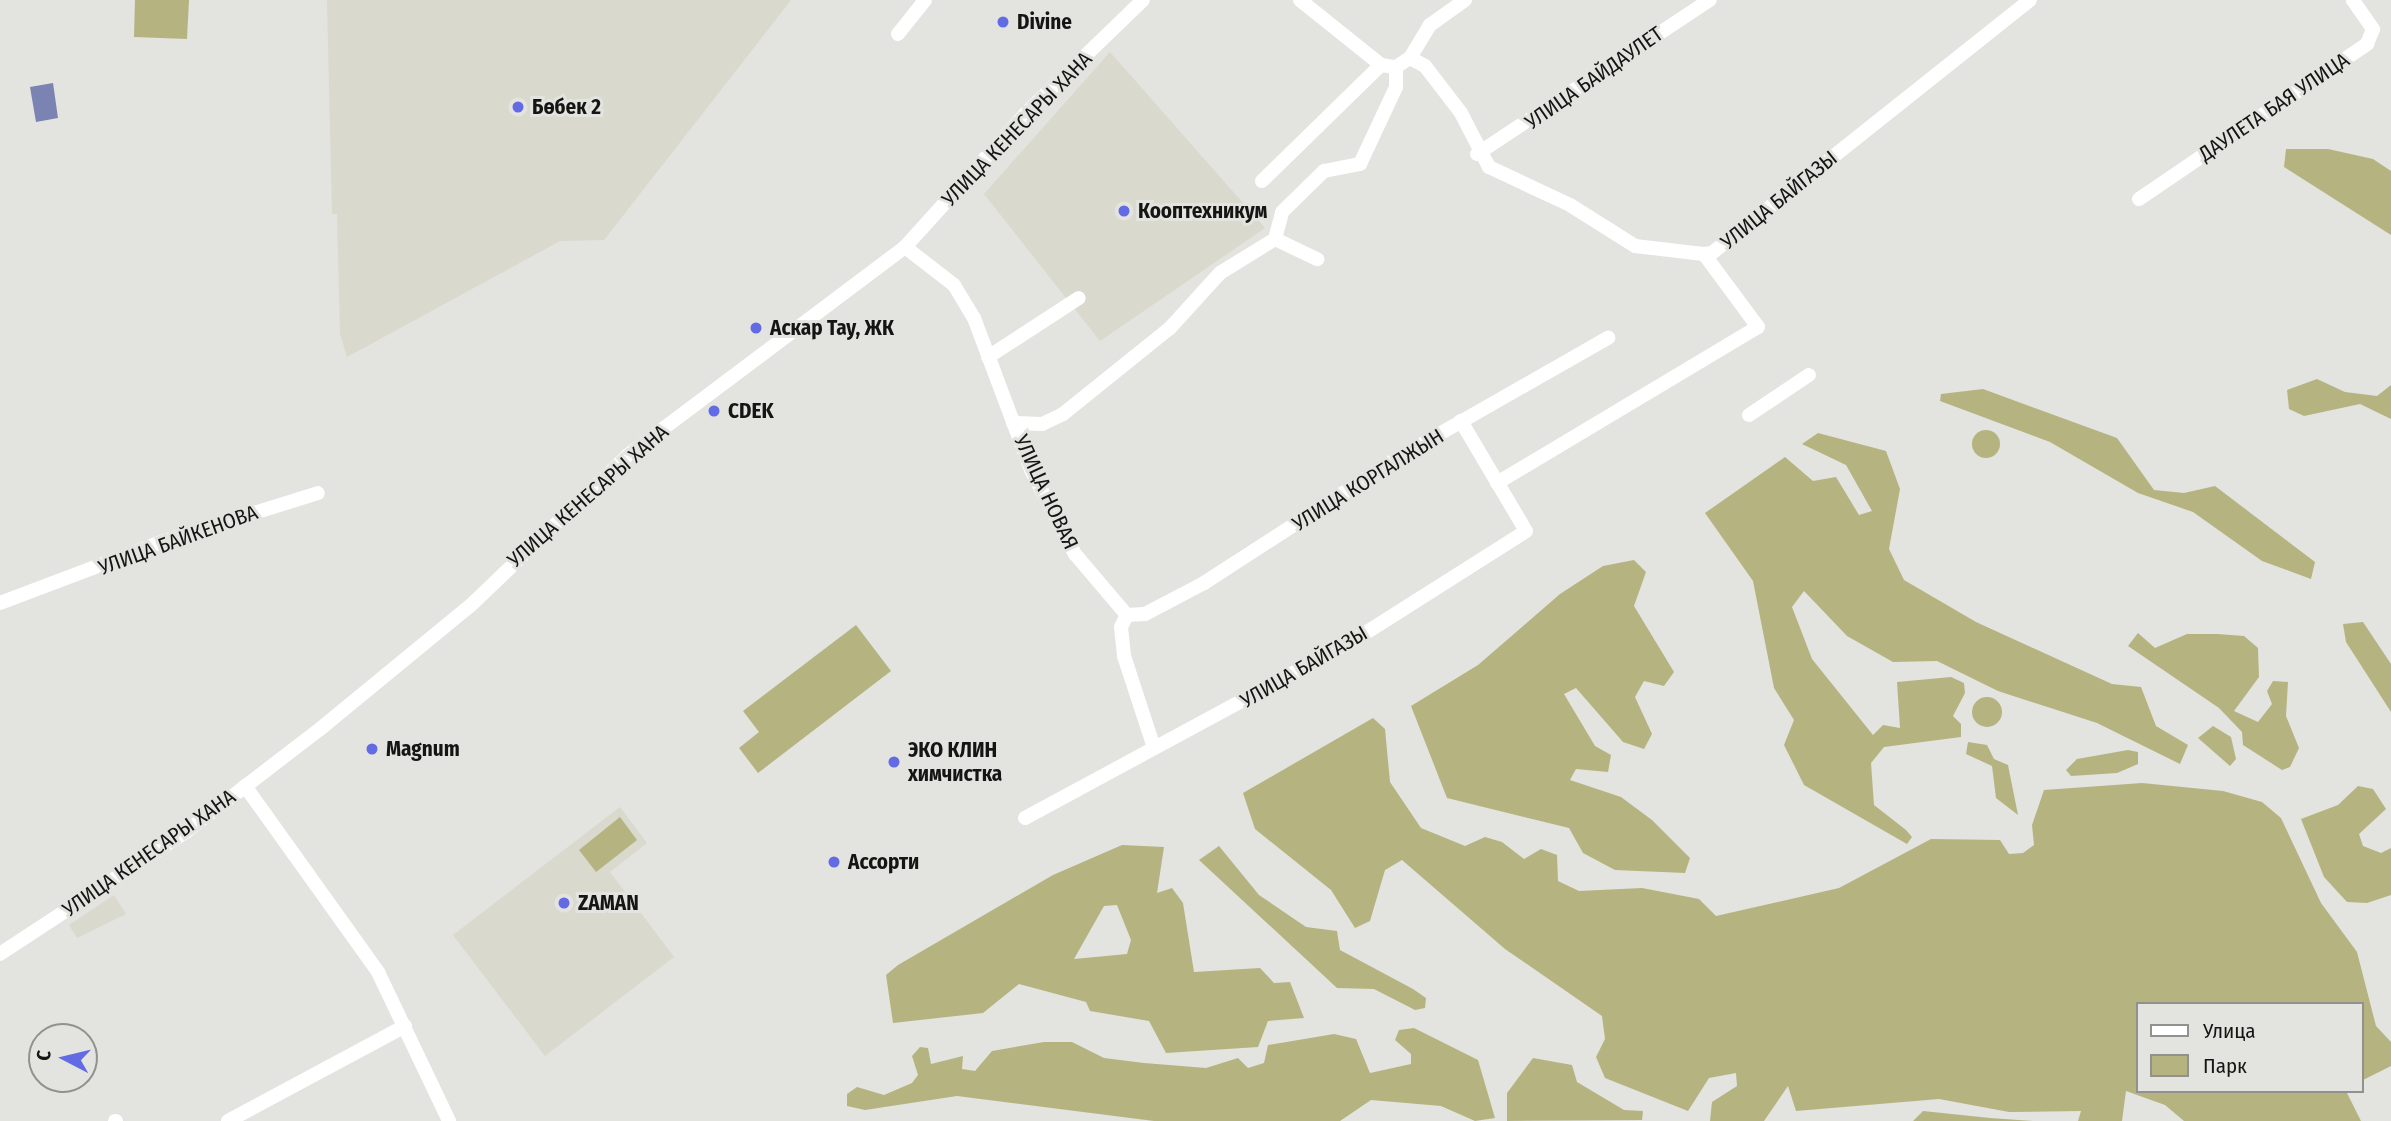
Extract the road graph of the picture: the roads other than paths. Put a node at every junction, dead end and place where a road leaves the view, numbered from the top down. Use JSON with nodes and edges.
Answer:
{"nodes":[{"id":1,"x":925,"y":0,"type":"edge"},
{"id":2,"x":1143,"y":0,"type":"edge"},
{"id":3,"x":1300,"y":0,"type":"edge"},
{"id":4,"x":1465,"y":0,"type":"edge"},
{"id":5,"x":1710,"y":0,"type":"edge"},
{"id":6,"x":2030,"y":0,"type":"edge"},
{"id":7,"x":2353,"y":0,"type":"edge"},
{"id":8,"x":898,"y":34,"type":"dead end"},
{"id":9,"x":1410,"y":58,"type":"junction"},
{"id":10,"x":1381,"y":65,"type":"junction"},
{"id":11,"x":1396,"y":67,"type":"junction"},
{"id":12,"x":1478,"y":154,"type":"junction"},
{"id":13,"x":1262,"y":181,"type":"dead end"},
{"id":14,"x":2139,"y":199,"type":"dead end"},
{"id":15,"x":1275,"y":239,"type":"junction"},
{"id":16,"x":905,"y":247,"type":"junction"},
{"id":17,"x":1704,"y":254,"type":"junction"},
{"id":18,"x":1317,"y":259,"type":"dead end"},
{"id":19,"x":1079,"y":298,"type":"dead end"},
{"id":20,"x":1608,"y":338,"type":"dead end"},
{"id":21,"x":988,"y":357,"type":"junction"},
{"id":22,"x":1809,"y":375,"type":"dead end"},
{"id":23,"x":1749,"y":415,"type":"dead end"},
{"id":24,"x":1461,"y":421,"type":"junction"},
{"id":25,"x":1013,"y":423,"type":"junction"},
{"id":26,"x":1497,"y":483,"type":"junction"},
{"id":27,"x":318,"y":493,"type":"dead end"},
{"id":28,"x":0,"y":603,"type":"edge"},
{"id":29,"x":1127,"y":615,"type":"junction"},
{"id":30,"x":1154,"y":748,"type":"junction"},
{"id":31,"x":245,"y":786,"type":"junction"},
{"id":32,"x":1025,"y":818,"type":"dead end"},
{"id":33,"x":0,"y":954,"type":"edge"},
{"id":34,"x":405,"y":1026,"type":"junction"},
{"id":35,"x":228,"y":1121,"type":"edge"},
{"id":36,"x":449,"y":1121,"type":"edge"}],
"edges":[{"from":1,"to":8,"type":"street"},
{"from":2,"to":16,"type":"street","name":"УЛИЦА КЕНЕСАРЫ ХАНА"},
{"from":3,"to":10,"type":"street"},
{"from":4,"to":9,"type":"street"},
{"from":5,"to":12,"type":"street","name":"УЛИЦА БАЙДАУЛЕТ"},
{"from":6,"to":17,"type":"street","name":"УЛИЦА БАЙГАЗЫ"},
{"from":7,"to":14,"type":"street","name":"ДАУЛЕТА БАЯ УЛИЦА"},
{"from":9,"to":11,"type":"street"},
{"from":9,"to":12,"type":"street"},
{"from":10,"to":11,"type":"street"},
{"from":10,"to":13,"type":"street"},
{"from":11,"to":15,"type":"street"},
{"from":12,"to":17,"type":"street"},
{"from":15,"to":18,"type":"street"},
{"from":15,"to":25,"type":"street"},
{"from":16,"to":21,"type":"street","name":"УЛИЦА НОВАЯ"},
{"from":16,"to":31,"type":"street","name":"УЛИЦА КЕНЕСАРЫ ХАНА"},
{"from":17,"to":26,"type":"street","name":"УЛИЦА БАЙГАЗЫ"},
{"from":19,"to":21,"type":"street"},
{"from":20,"to":24,"type":"street","name":"УЛИЦА КОРГАЛЖЫН"},
{"from":21,"to":25,"type":"street","name":"УЛИЦА НОВАЯ"},
{"from":22,"to":23,"type":"street"},
{"from":24,"to":26,"type":"street","name":"УЛИЦА БАЙГАЗЫ"},
{"from":24,"to":29,"type":"street","name":"УЛИЦА КОРГАЛЖЫН"},
{"from":25,"to":29,"type":"street","name":"УЛИЦА НОВАЯ"},
{"from":26,"to":30,"type":"street","name":"УЛИЦА БАЙГАЗЫ"},
{"from":27,"to":28,"type":"street","name":"УЛИЦА БАЙКЕНОВА"},
{"from":29,"to":30,"type":"street"},
{"from":30,"to":32,"type":"street","name":"УЛИЦА БАЙГАЗЫ"},
{"from":31,"to":33,"type":"street","name":"УЛИЦА КЕНЕСАРЫ ХАНА"},
{"from":31,"to":34,"type":"street"},
{"from":34,"to":35,"type":"street"},
{"from":34,"to":36,"type":"street"}]}
